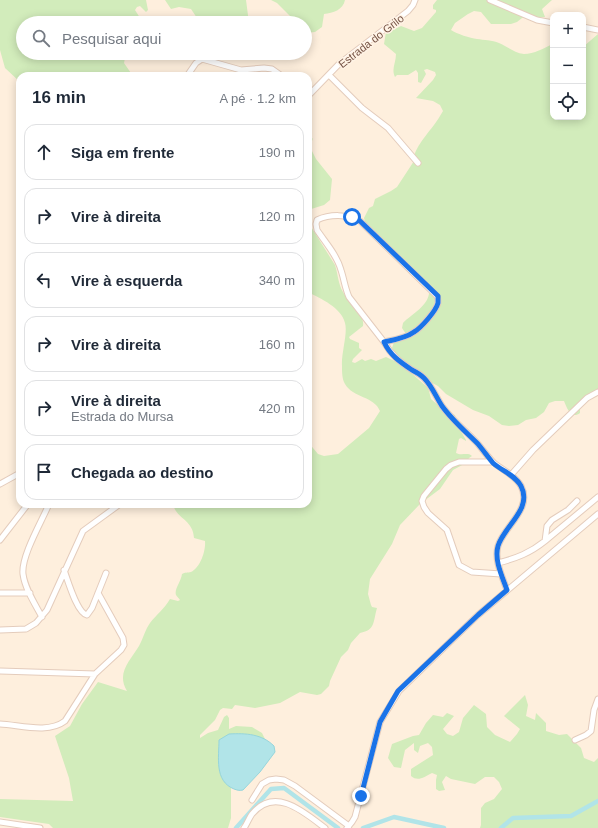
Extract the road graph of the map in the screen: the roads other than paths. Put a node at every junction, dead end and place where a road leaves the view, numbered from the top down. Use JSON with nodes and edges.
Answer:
{"nodes":[{"id":1,"x":415,"y":0,"type":"edge"},
{"id":2,"x":490,"y":0,"type":"edge"},
{"id":3,"x":550,"y":22,"type":"edge"},
{"id":4,"x":586,"y":28,"type":"edge"},
{"id":5,"x":598,"y":30,"type":"edge"},
{"id":6,"x":199,"y":60,"type":"edge"},
{"id":7,"x":209,"y":60,"type":"edge"},
{"id":8,"x":190,"y":72,"type":"edge"},
{"id":9,"x":277,"y":72,"type":"edge"},
{"id":10,"x":329,"y":75,"type":"junction"},
{"id":11,"x":312,"y":93,"type":"edge"},
{"id":12,"x":418,"y":163,"type":"dead end"},
{"id":13,"x":384,"y":342,"type":"junction"},
{"id":14,"x":598,"y":392,"type":"edge"},
{"id":15,"x":493,"y":462,"type":"junction"},
{"id":16,"x":16,"y":475,"type":"edge"},
{"id":17,"x":511,"y":475,"type":"junction"},
{"id":18,"x":0,"y":484,"type":"edge"},
{"id":19,"x":598,"y":497,"type":"edge"},
{"id":20,"x":577,"y":501,"type":"dead end"},
{"id":21,"x":25,"y":508,"type":"edge"},
{"id":22,"x":48,"y":508,"type":"edge"},
{"id":23,"x":115,"y":508,"type":"edge"},
{"id":24,"x":598,"y":514,"type":"edge"},
{"id":25,"x":0,"y":540,"type":"edge"},
{"id":26,"x":545,"y":541,"type":"junction"},
{"id":27,"x":498,"y":563,"type":"junction"},
{"id":28,"x":64,"y":570,"type":"junction"},
{"id":29,"x":106,"y":573,"type":"dead end"},
{"id":30,"x":501,"y":574,"type":"junction"},
{"id":31,"x":507,"y":590,"type":"junction"},
{"id":32,"x":0,"y":593,"type":"edge"},
{"id":33,"x":30,"y":593,"type":"junction"},
{"id":34,"x":98,"y":594,"type":"junction"},
{"id":35,"x":42,"y":617,"type":"junction"},
{"id":36,"x":0,"y":630,"type":"edge"},
{"id":37,"x":0,"y":671,"type":"edge"},
{"id":38,"x":95,"y":674,"type":"junction"},
{"id":39,"x":598,"y":700,"type":"edge"},
{"id":40,"x":0,"y":724,"type":"edge"},
{"id":41,"x":575,"y":740,"type":"dead end"},
{"id":42,"x":252,"y":800,"type":"dead end"},
{"id":43,"x":0,"y":822,"type":"edge"},
{"id":44,"x":348,"y":827,"type":"edge"},
{"id":45,"x":40,"y":828,"type":"edge"},
{"id":46,"x":244,"y":828,"type":"edge"},
{"id":47,"x":325,"y":828,"type":"edge"}],
"edges":[{"from":1,"to":10,"type":"street","name":"Estrada do Grilo"},
{"from":2,"to":3,"type":"street"},
{"from":4,"to":5,"type":"street"},
{"from":6,"to":8,"type":"street"},
{"from":7,"to":9,"type":"street"},
{"from":10,"to":11,"type":"street","name":"Estrada do Grilo"},
{"from":10,"to":12,"type":"street"},
{"from":13,"to":13,"type":"street"},
{"from":13,"to":15,"type":"street"},
{"from":14,"to":17,"type":"street"},
{"from":15,"to":17,"type":"street"},
{"from":15,"to":30,"type":"street"},
{"from":16,"to":18,"type":"street"},
{"from":17,"to":27,"type":"street"},
{"from":19,"to":26,"type":"street"},
{"from":20,"to":26,"type":"street"},
{"from":21,"to":25,"type":"street"},
{"from":22,"to":33,"type":"street"},
{"from":23,"to":28,"type":"street"},
{"from":24,"to":31,"type":"street"},
{"from":26,"to":27,"type":"street"},
{"from":27,"to":30,"type":"street"},
{"from":28,"to":34,"type":"street"},
{"from":28,"to":35,"type":"street"},
{"from":29,"to":34,"type":"street"},
{"from":30,"to":31,"type":"street"},
{"from":31,"to":44,"type":"street"},
{"from":32,"to":33,"type":"street"},
{"from":33,"to":35,"type":"street"},
{"from":34,"to":38,"type":"street"},
{"from":35,"to":36,"type":"street"},
{"from":37,"to":38,"type":"street"},
{"from":38,"to":40,"type":"street"},
{"from":39,"to":41,"type":"street"},
{"from":42,"to":44,"type":"street"},
{"from":43,"to":45,"type":"street"},
{"from":46,"to":47,"type":"street"}]}
